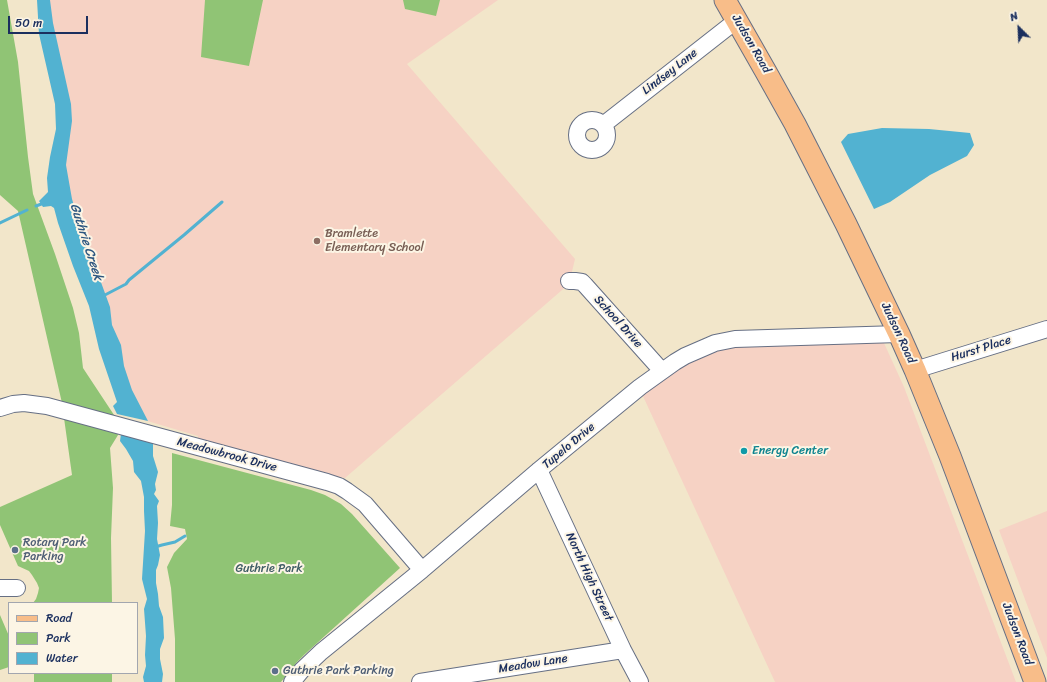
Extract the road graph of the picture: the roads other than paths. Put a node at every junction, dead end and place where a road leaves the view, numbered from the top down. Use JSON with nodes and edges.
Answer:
{"nodes":[{"id":1,"x":725,"y":0,"type":"edge"},
{"id":2,"x":737,"y":20,"type":"junction"},
{"id":3,"x":603,"y":125,"type":"dead end"},
{"id":4,"x":569,"y":281,"type":"dead end"},
{"id":5,"x":1047,"y":329,"type":"edge"},
{"id":6,"x":899,"y":334,"type":"junction"},
{"id":7,"x":915,"y":370,"type":"junction"},
{"id":8,"x":662,"y":371,"type":"junction"},
{"id":9,"x":0,"y":408,"type":"edge"},
{"id":10,"x":539,"y":470,"type":"junction"},
{"id":11,"x":422,"y":570,"type":"junction"},
{"id":12,"x":0,"y":588,"type":"edge"},
{"id":13,"x":17,"y":588,"type":"dead end"},
{"id":14,"x":623,"y":650,"type":"junction"},
{"id":15,"x":292,"y":682,"type":"edge"},
{"id":16,"x":420,"y":682,"type":"edge"},
{"id":17,"x":640,"y":682,"type":"edge"},
{"id":18,"x":1035,"y":682,"type":"edge"}],
"edges":[{"from":1,"to":2,"type":"main road","name":"Judson Road"},
{"from":2,"to":3,"type":"street","name":"Lindsey Lane"},
{"from":2,"to":6,"type":"main road","name":"Judson Road"},
{"from":4,"to":8,"type":"street","name":"School Drive"},
{"from":5,"to":7,"type":"street","name":"Hurst Place"},
{"from":6,"to":7,"type":"main road","name":"Judson Road"},
{"from":6,"to":8,"type":"street","name":"Tupelo Drive"},
{"from":7,"to":18,"type":"main road","name":"Judson Road"},
{"from":8,"to":10,"type":"street","name":"Tupelo Drive"},
{"from":9,"to":11,"type":"street","name":"Meadowbrook Drive"},
{"from":10,"to":11,"type":"street","name":"Tupelo Drive"},
{"from":10,"to":14,"type":"street","name":"North High Street"},
{"from":11,"to":15,"type":"street","name":"Tupelo Drive"},
{"from":12,"to":13,"type":"street"},
{"from":14,"to":16,"type":"street","name":"Meadow Lane"},
{"from":14,"to":17,"type":"street","name":"North High Street"}]}
